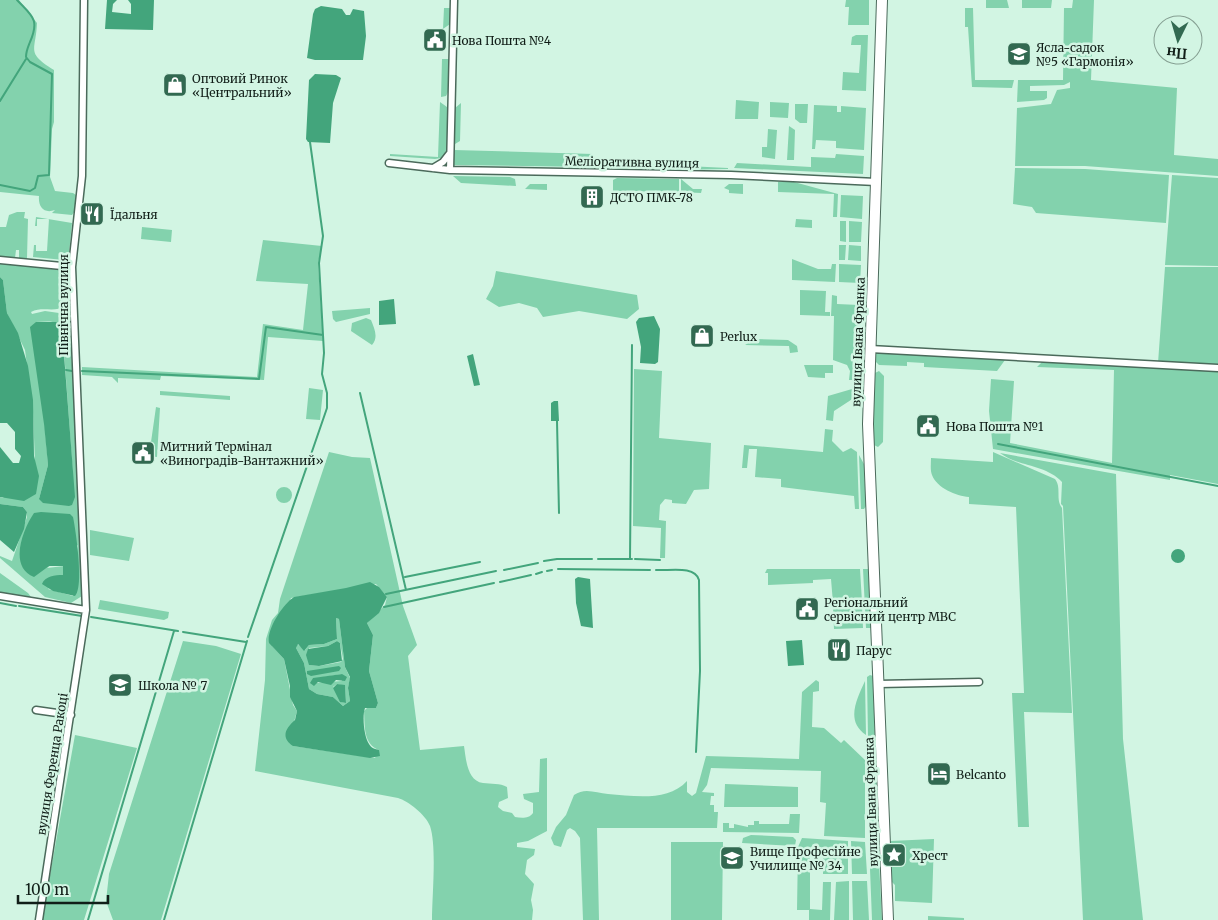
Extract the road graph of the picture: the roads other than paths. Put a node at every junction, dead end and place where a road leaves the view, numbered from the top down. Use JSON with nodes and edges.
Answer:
{"nodes":[{"id":1,"x":84,"y":0,"type":"edge"},
{"id":2,"x":454,"y":0,"type":"edge"},
{"id":3,"x":882,"y":0,"type":"edge"},
{"id":4,"x":450,"y":152,"type":"junction"},
{"id":5,"x":389,"y":163,"type":"dead end"},
{"id":6,"x":432,"y":168,"type":"junction"},
{"id":7,"x":450,"y":170,"type":"junction"},
{"id":8,"x":876,"y":182,"type":"junction"},
{"id":9,"x":0,"y":260,"type":"edge"},
{"id":10,"x":72,"y":266,"type":"junction"},
{"id":11,"x":870,"y":349,"type":"junction"},
{"id":12,"x":1218,"y":368,"type":"edge"},
{"id":13,"x":0,"y":596,"type":"edge"},
{"id":14,"x":86,"y":610,"type":"junction"},
{"id":15,"x":979,"y":682,"type":"dead end"},
{"id":16,"x":878,"y":684,"type":"junction"},
{"id":17,"x":36,"y":710,"type":"dead end"},
{"id":18,"x":71,"y":715,"type":"junction"},
{"id":19,"x":39,"y":920,"type":"edge"},
{"id":20,"x":888,"y":920,"type":"edge"}],
"edges":[{"from":1,"to":10,"type":"street","name":"Північна вулиця"},
{"from":2,"to":4,"type":"street"},
{"from":3,"to":8,"type":"main road","name":"вулиця Івана Франка"},
{"from":4,"to":6,"type":"street"},
{"from":4,"to":7,"type":"street"},
{"from":5,"to":6,"type":"street","name":"Меліоративна вулиця"},
{"from":6,"to":7,"type":"street","name":"Меліоративна вулиця"},
{"from":7,"to":8,"type":"street","name":"Меліоративна вулиця"},
{"from":8,"to":11,"type":"main road","name":"вулиця Івана Франка"},
{"from":9,"to":10,"type":"street"},
{"from":10,"to":14,"type":"street","name":"Північна вулиця"},
{"from":11,"to":12,"type":"street"},
{"from":11,"to":16,"type":"main road","name":"вулиця Івана Франка"},
{"from":13,"to":14,"type":"street"},
{"from":14,"to":18,"type":"street","name":"вулиця Ференца Ракоці"},
{"from":15,"to":16,"type":"street"},
{"from":16,"to":20,"type":"main road","name":"вулиця Івана Франка"},
{"from":17,"to":18,"type":"street"},
{"from":18,"to":19,"type":"street","name":"вулиця Ференца Ракоці"}]}
